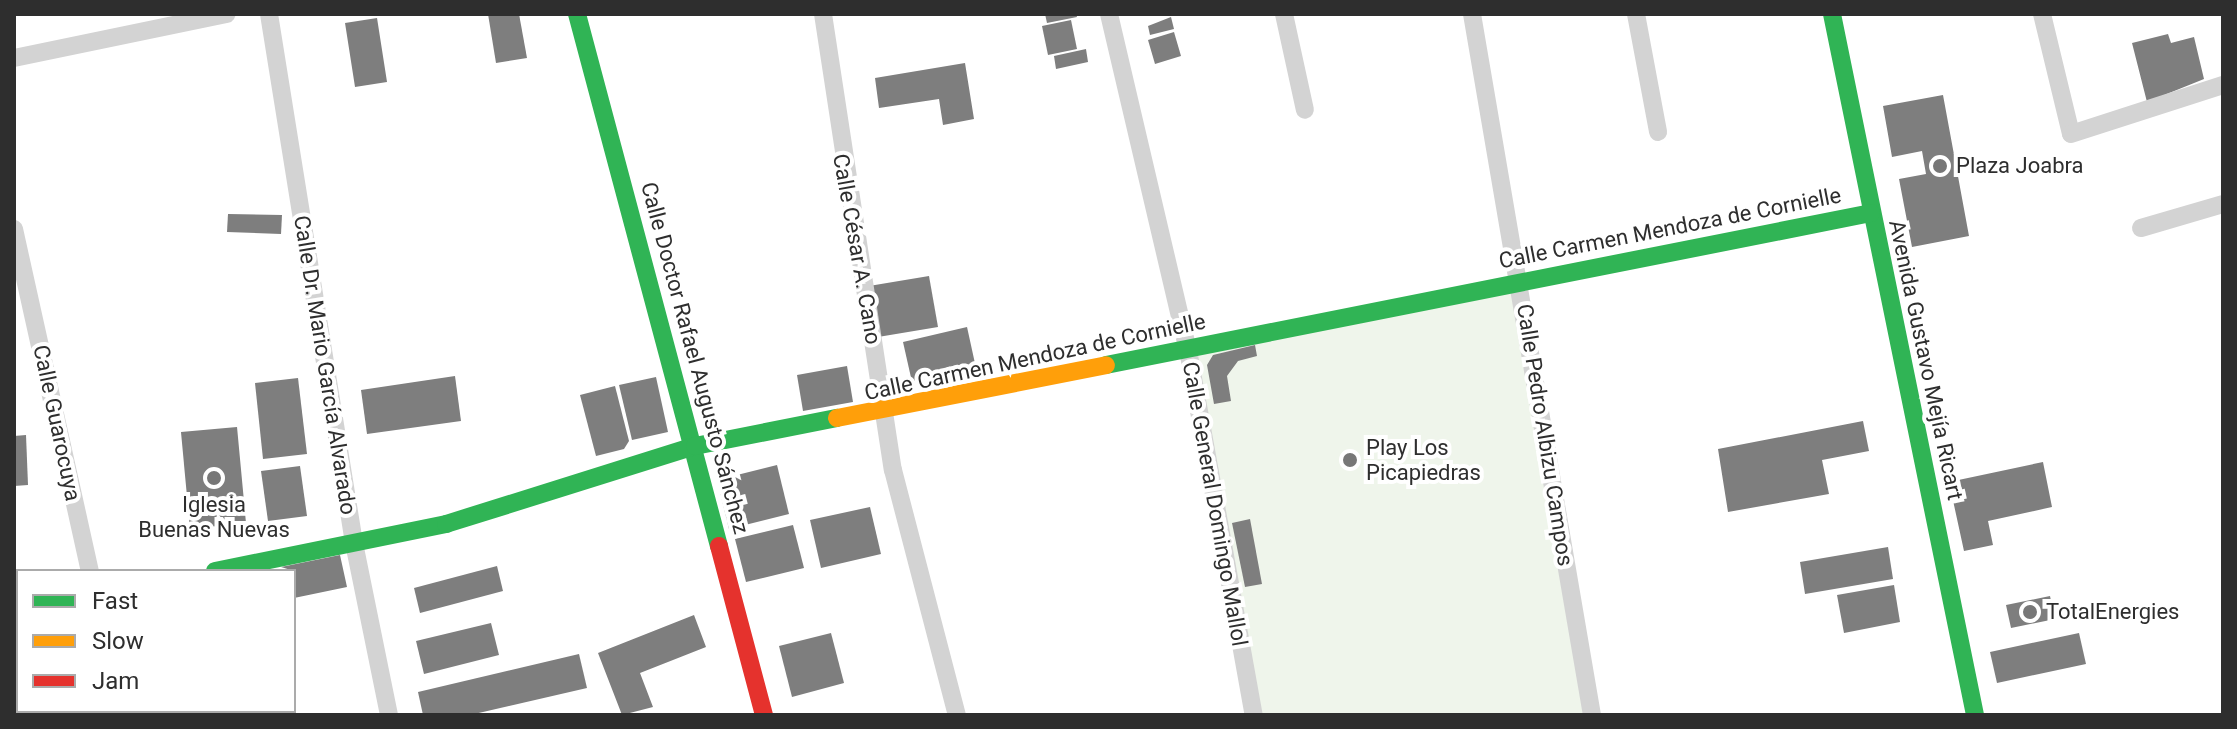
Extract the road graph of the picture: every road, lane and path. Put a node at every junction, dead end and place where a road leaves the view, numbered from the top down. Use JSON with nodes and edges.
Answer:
{"nodes":[{"id":1,"x":226,"y":14,"type":"edge"},
{"id":2,"x":269,"y":14,"type":"edge"},
{"id":3,"x":577,"y":14,"type":"edge"},
{"id":4,"x":823,"y":14,"type":"edge"},
{"id":5,"x":1109,"y":14,"type":"edge"},
{"id":6,"x":1284,"y":14,"type":"edge"},
{"id":7,"x":1472,"y":14,"type":"edge"},
{"id":8,"x":1636,"y":14,"type":"edge"},
{"id":9,"x":1832,"y":14,"type":"edge"},
{"id":10,"x":2042,"y":14,"type":"edge"},
{"id":11,"x":14,"y":58,"type":"edge"},
{"id":12,"x":2223,"y":85,"type":"edge"},
{"id":13,"x":1305,"y":110,"type":"dead end"},
{"id":14,"x":1658,"y":132,"type":"dead end"},
{"id":15,"x":2223,"y":204,"type":"edge"},
{"id":16,"x":1871,"y":213,"type":"junction"},
{"id":17,"x":2141,"y":228,"type":"dead end"},
{"id":18,"x":14,"y":229,"type":"edge"},
{"id":19,"x":1520,"y":281,"type":"junction"},
{"id":20,"x":1188,"y":350,"type":"junction"},
{"id":21,"x":885,"y":413,"type":"junction"},
{"id":22,"x":695,"y":446,"type":"junction"},
{"id":23,"x":354,"y":543,"type":"junction"},
{"id":24,"x":90,"y":569,"type":"edge"},
{"id":25,"x":225,"y":569,"type":"edge"},
{"id":26,"x":389,"y":715,"type":"edge"},
{"id":27,"x":764,"y":715,"type":"edge"},
{"id":28,"x":957,"y":715,"type":"edge"},
{"id":29,"x":1254,"y":715,"type":"edge"},
{"id":30,"x":1592,"y":715,"type":"edge"},
{"id":31,"x":1975,"y":715,"type":"edge"}],
"edges":[{"from":1,"to":11,"type":"street"},
{"from":2,"to":23,"type":"street","name":"Calle Dr. Mario García Alvarado"},
{"from":3,"to":22,"type":"street","name":"Calle Doctor Rafael Augusto Sánchez"},
{"from":4,"to":21,"type":"street","name":"Calle César A. Cano"},
{"from":5,"to":20,"type":"street","name":"Calle General Domingo Mallol"},
{"from":6,"to":13,"type":"street"},
{"from":7,"to":19,"type":"street","name":"Calle Pedro Albizu Campos"},
{"from":8,"to":14,"type":"street"},
{"from":9,"to":16,"type":"street","name":"Avenida Gustavo Mejía Ricart"},
{"from":10,"to":12,"type":"street"},
{"from":15,"to":17,"type":"street"},
{"from":16,"to":19,"type":"street","name":"Calle Carmen Mendoza de Cornielle"},
{"from":16,"to":31,"type":"street","name":"Avenida Gustavo Mejía Ricart"},
{"from":18,"to":24,"type":"street","name":"Calle Guarocuya"},
{"from":19,"to":20,"type":"street","name":"Calle Carmen Mendoza de Cornielle"},
{"from":19,"to":30,"type":"street","name":"Calle Pedro Albizu Campos"},
{"from":20,"to":21,"type":"street","name":"Calle Carmen Mendoza de Cornielle"},
{"from":20,"to":29,"type":"street","name":"Calle General Domingo Mallol"},
{"from":21,"to":22,"type":"street","name":"Calle Carmen Mendoza de Cornielle"},
{"from":21,"to":28,"type":"street","name":"Calle César A. Cano"},
{"from":22,"to":23,"type":"street","name":"Calle Carmen Mendoza de Cornielle"},
{"from":22,"to":27,"type":"street","name":"Calle Doctor Rafael Augusto Sánchez"},
{"from":23,"to":25,"type":"street","name":"Calle Carmen Mendoza de Cornielle"},
{"from":23,"to":26,"type":"street","name":"Calle Dr. Mario García Alvarado"}]}
